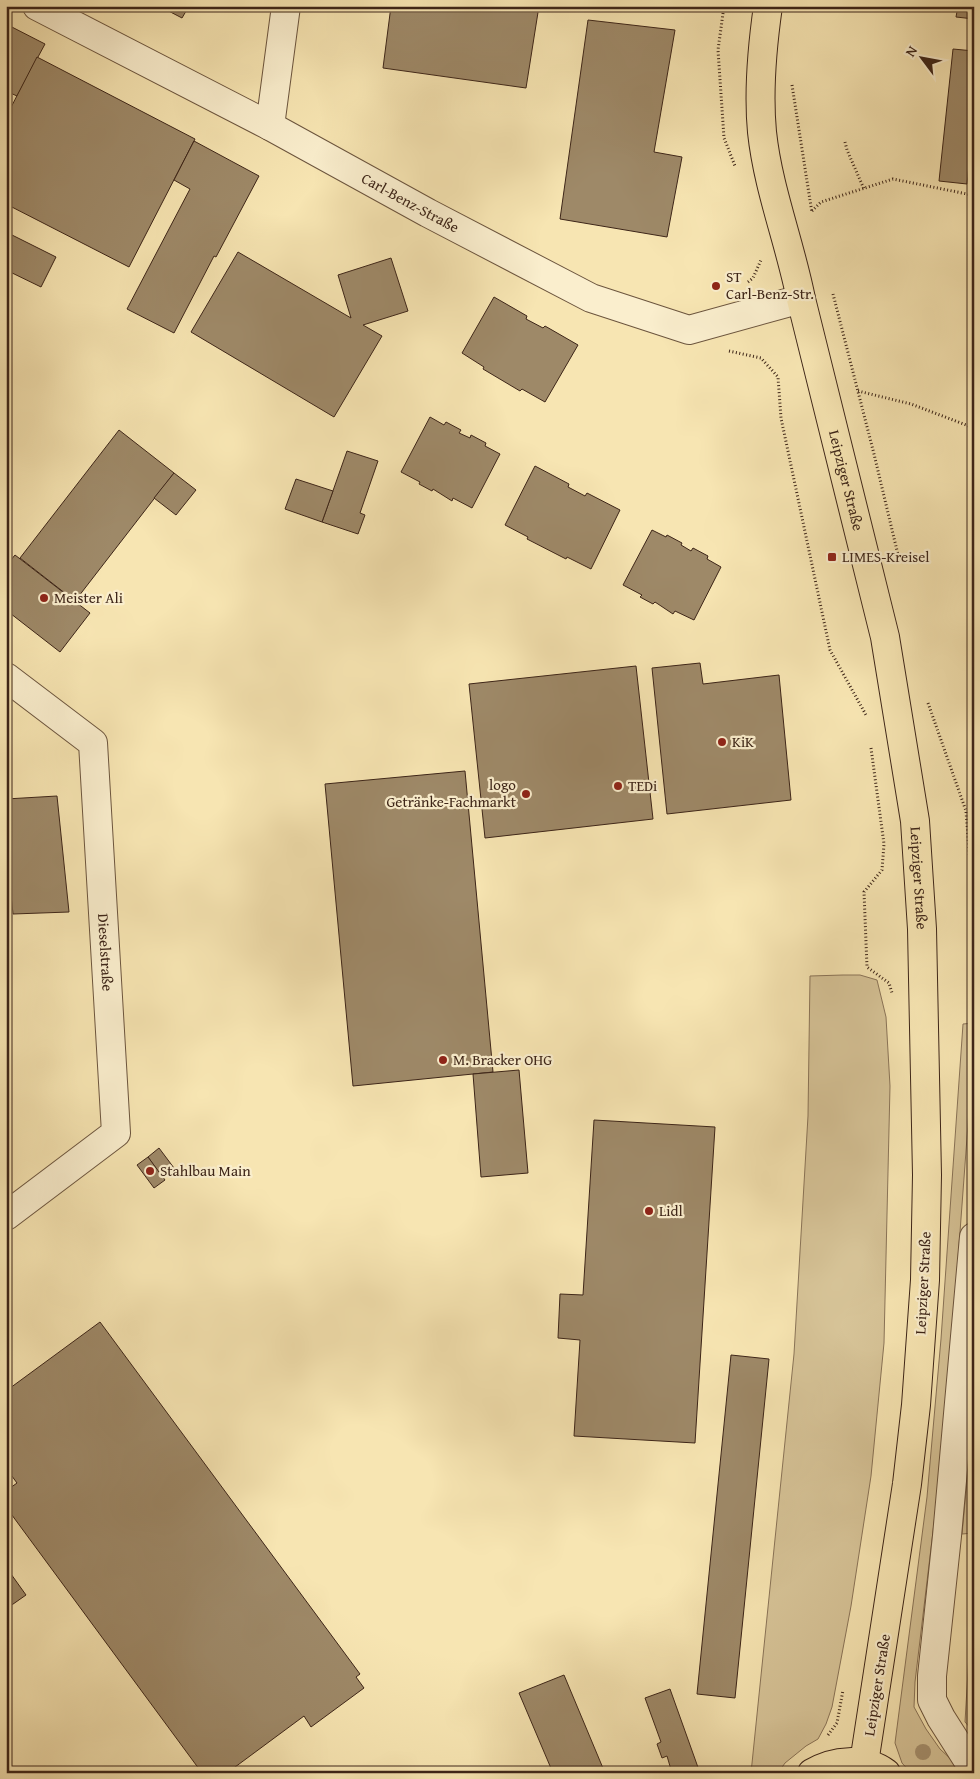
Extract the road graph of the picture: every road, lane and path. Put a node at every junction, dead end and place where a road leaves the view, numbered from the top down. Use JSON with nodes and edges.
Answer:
{"nodes":[{"id":1,"x":37,"y":6,"type":"edge"},
{"id":2,"x":286,"y":6,"type":"edge"},
{"id":3,"x":724,"y":6,"type":"edge"},
{"id":4,"x":768,"y":6,"type":"edge"},
{"id":5,"x":792,"y":83,"type":"dead end"},
{"id":6,"x":270,"y":126,"type":"junction"},
{"id":7,"x":845,"y":142,"type":"dead end"},
{"id":8,"x":738,"y":175,"type":"dead end"},
{"id":9,"x":864,"y":189,"type":"junction"},
{"id":10,"x":972,"y":195,"type":"dead end"},
{"id":11,"x":812,"y":211,"type":"junction"},
{"id":12,"x":814,"y":221,"type":"dead end"},
{"id":13,"x":762,"y":257,"type":"dead end"},
{"id":14,"x":831,"y":287,"type":"dead end"},
{"id":15,"x":743,"y":288,"type":"dead end"},
{"id":16,"x":801,"y":299,"type":"junction"},
{"id":17,"x":718,"y":322,"type":"junction"},
{"id":18,"x":858,"y":391,"type":"junction"},
{"id":19,"x":974,"y":428,"type":"edge"},
{"id":20,"x":901,"y":568,"type":"dead end"},
{"id":21,"x":6,"y":677,"type":"edge"},
{"id":22,"x":926,"y":695,"type":"dead end"},
{"id":23,"x":867,"y":722,"type":"dead end"},
{"id":24,"x":870,"y":741,"type":"dead end"},
{"id":25,"x":974,"y":915,"type":"edge"},
{"id":26,"x":895,"y":1001,"type":"dead end"},
{"id":27,"x":6,"y":1216,"type":"edge"},
{"id":28,"x":974,"y":1237,"type":"edge"},
{"id":29,"x":844,"y":1683,"type":"dead end"},
{"id":30,"x":827,"y":1736,"type":"dead end"},
{"id":31,"x":875,"y":1768,"type":"edge"},
{"id":32,"x":974,"y":1770,"type":"edge"},
{"id":33,"x":812,"y":1773,"type":"edge"}],
"edges":[{"from":1,"to":6,"type":"street","name":"Carl-Benz-Straße"},
{"from":2,"to":6,"type":"street"},
{"from":3,"to":8,"type":"path"},
{"from":4,"to":16,"type":"main road","name":"Leipziger Straße"},
{"from":5,"to":11,"type":"path"},
{"from":6,"to":17,"type":"street","name":"Carl-Benz-Straße"},
{"from":7,"to":9,"type":"path"},
{"from":9,"to":10,"type":"path"},
{"from":9,"to":11,"type":"path"},
{"from":11,"to":12,"type":"path"},
{"from":13,"to":15,"type":"path"},
{"from":14,"to":18,"type":"path"},
{"from":16,"to":17,"type":"street","name":"Carl-Benz-Straße"},
{"from":16,"to":31,"type":"main road","name":"Leipziger Straße"},
{"from":17,"to":23,"type":"path"},
{"from":18,"to":19,"type":"path"},
{"from":18,"to":20,"type":"path"},
{"from":21,"to":27,"type":"street","name":"Dieselstraße"},
{"from":22,"to":25,"type":"path"},
{"from":24,"to":26,"type":"path"},
{"from":28,"to":32,"type":"street"},
{"from":29,"to":30,"type":"path"},
{"from":31,"to":33,"type":"main road","name":"Leipziger Straße"}]}
